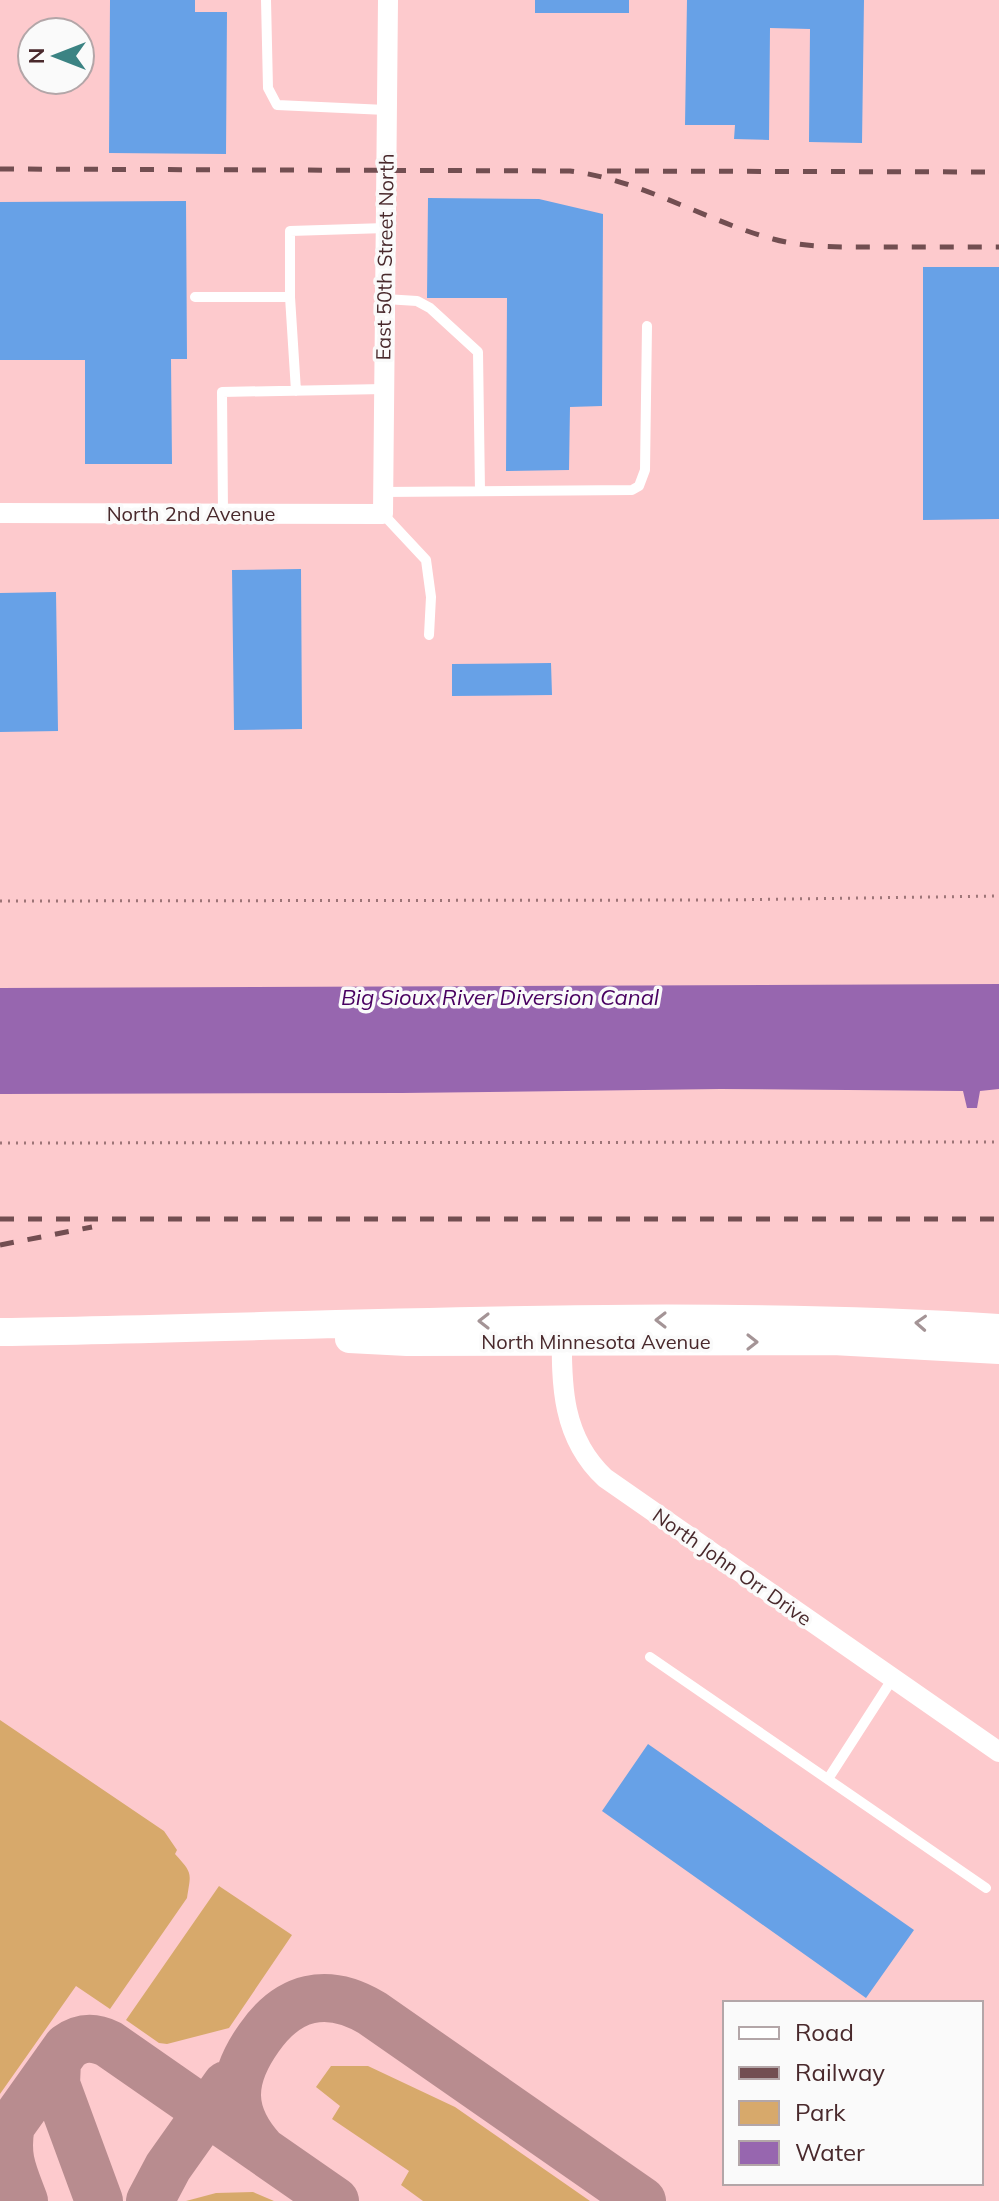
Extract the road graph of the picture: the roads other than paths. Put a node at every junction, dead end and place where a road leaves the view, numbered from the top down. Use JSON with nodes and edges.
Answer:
{"nodes":[{"id":1,"x":266,"y":0,"type":"edge"},
{"id":2,"x":388,"y":0,"type":"edge"},
{"id":3,"x":386,"y":110,"type":"junction"},
{"id":4,"x":386,"y":228,"type":"junction"},
{"id":5,"x":195,"y":297,"type":"dead end"},
{"id":6,"x":290,"y":297,"type":"junction"},
{"id":7,"x":385,"y":299,"type":"junction"},
{"id":8,"x":647,"y":326,"type":"dead end"},
{"id":9,"x":384,"y":389,"type":"junction"},
{"id":10,"x":296,"y":391,"type":"junction"},
{"id":11,"x":480,"y":491,"type":"junction"},
{"id":12,"x":383,"y":492,"type":"junction"},
{"id":13,"x":0,"y":513,"type":"edge"},
{"id":14,"x":223,"y":514,"type":"junction"},
{"id":15,"x":383,"y":514,"type":"junction"},
{"id":16,"x":429,"y":635,"type":"dead end"},
{"id":17,"x":999,"y":1328,"type":"edge"},
{"id":18,"x":562,"y":1331,"type":"junction"},
{"id":19,"x":0,"y":1332,"type":"edge"},
{"id":20,"x":999,"y":1350,"type":"edge"},
{"id":21,"x":650,"y":1657,"type":"dead end"},
{"id":22,"x":893,"y":1678,"type":"junction"},
{"id":23,"x":999,"y":1752,"type":"edge"},
{"id":24,"x":828,"y":1779,"type":"junction"},
{"id":25,"x":986,"y":1888,"type":"dead end"}],
"edges":[{"from":1,"to":3,"type":"lane"},
{"from":2,"to":3,"type":"street","name":"East 50th Street North"},
{"from":3,"to":4,"type":"street","name":"East 50th Street North"},
{"from":4,"to":6,"type":"lane"},
{"from":4,"to":7,"type":"street","name":"East 50th Street North"},
{"from":5,"to":6,"type":"lane"},
{"from":6,"to":10,"type":"lane"},
{"from":7,"to":9,"type":"street","name":"East 50th Street North"},
{"from":7,"to":11,"type":"lane"},
{"from":8,"to":11,"type":"lane"},
{"from":9,"to":10,"type":"lane"},
{"from":9,"to":12,"type":"street","name":"East 50th Street North"},
{"from":10,"to":14,"type":"lane"},
{"from":11,"to":12,"type":"lane"},
{"from":12,"to":15,"type":"street","name":"East 50th Street North"},
{"from":13,"to":14,"type":"street","name":"North 2nd Avenue"},
{"from":14,"to":15,"type":"street","name":"North 2nd Avenue"},
{"from":15,"to":16,"type":"lane"},
{"from":17,"to":18,"type":"main road","name":"North Minnesota Avenue","one_way":true},
{"from":18,"to":19,"type":"main road","name":"North Minnesota Avenue"},
{"from":18,"to":20,"type":"main road","name":"North Minnesota Avenue","one_way":true},
{"from":18,"to":22,"type":"street","name":"North John Orr Drive"},
{"from":21,"to":24,"type":"lane"},
{"from":22,"to":23,"type":"street","name":"North John Orr Drive"},
{"from":22,"to":24,"type":"lane"},
{"from":24,"to":25,"type":"lane"}]}
